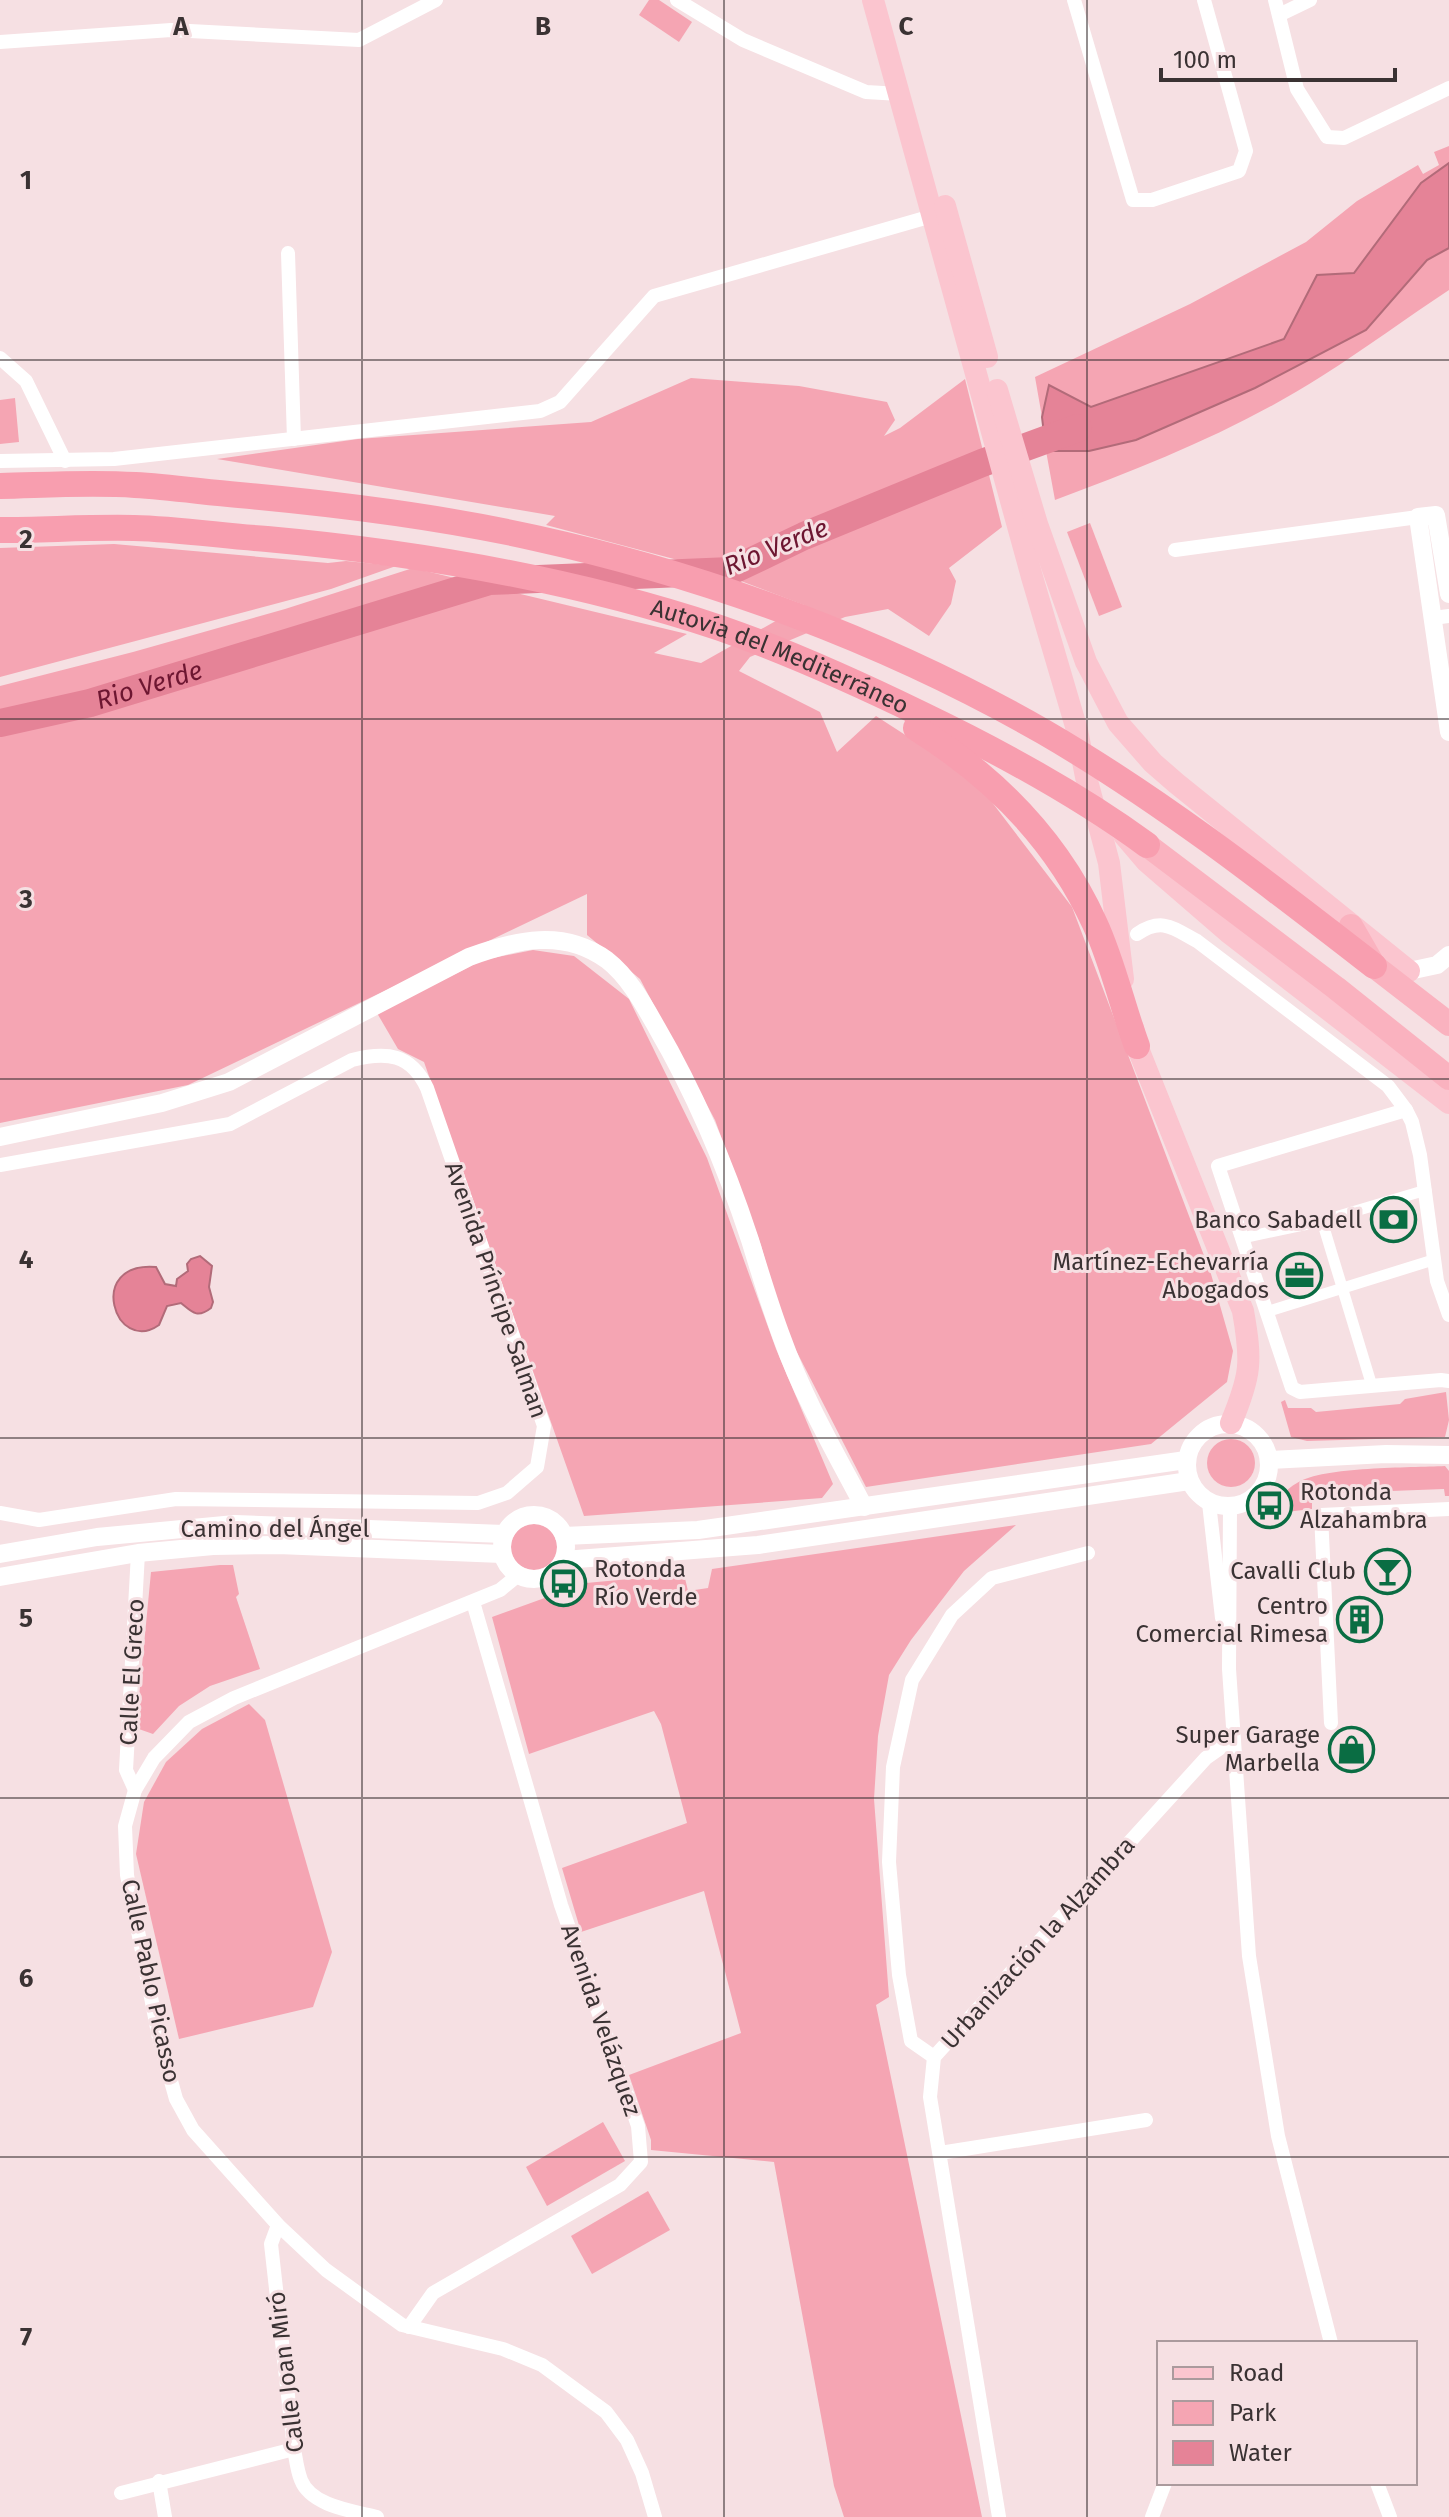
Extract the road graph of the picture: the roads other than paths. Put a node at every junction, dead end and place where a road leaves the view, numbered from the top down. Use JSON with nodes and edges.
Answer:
{"nodes":[{"id":1,"x":436,"y":0,"type":"edge"},
{"id":2,"x":677,"y":0,"type":"edge"},
{"id":3,"x":873,"y":0,"type":"edge"},
{"id":4,"x":889,"y":0,"type":"edge"},
{"id":5,"x":1074,"y":0,"type":"edge"},
{"id":6,"x":1204,"y":0,"type":"edge"},
{"id":7,"x":1310,"y":0,"type":"edge"},
{"id":8,"x":1277,"y":8,"type":"edge"},
{"id":9,"x":0,"y":42,"type":"edge"},
{"id":10,"x":1449,"y":88,"type":"edge"},
{"id":11,"x":900,"y":94,"type":"junction"},
{"id":12,"x":932,"y":216,"type":"junction"},
{"id":13,"x":288,"y":253,"type":"dead end"},
{"id":14,"x":0,"y":358,"type":"edge"},
{"id":15,"x":980,"y":359,"type":"junction"},
{"id":16,"x":294,"y":439,"type":"junction"},
{"id":17,"x":0,"y":461,"type":"edge"},
{"id":18,"x":65,"y":461,"type":"junction"},
{"id":19,"x":0,"y":486,"type":"edge"},
{"id":20,"x":1427,"y":516,"type":"junction"},
{"id":21,"x":1028,"y":526,"type":"junction"},
{"id":22,"x":0,"y":530,"type":"edge"},
{"id":23,"x":1175,"y":550,"type":"dead end"},
{"id":24,"x":1449,"y":594,"type":"edge"},
{"id":25,"x":1441,"y":617,"type":"edge"},
{"id":26,"x":1443,"y":652,"type":"edge"},
{"id":27,"x":867,"y":688,"type":"junction"},
{"id":28,"x":1449,"y":732,"type":"edge"},
{"id":29,"x":1083,"y":754,"type":"junction"},
{"id":30,"x":1138,"y":844,"type":"junction"},
{"id":31,"x":1351,"y":926,"type":"junction"},
{"id":32,"x":1137,"y":934,"type":"dead end"},
{"id":33,"x":1443,"y":960,"type":"edge"},
{"id":34,"x":1379,"y":970,"type":"junction"},
{"id":35,"x":1409,"y":971,"type":"junction"},
{"id":36,"x":1449,"y":1024,"type":"edge"},
{"id":37,"x":1137,"y":1046,"type":"junction"},
{"id":38,"x":1449,"y":1078,"type":"edge"},
{"id":39,"x":1449,"y":1103,"type":"edge"},
{"id":40,"x":1406,"y":1110,"type":"junction"},
{"id":41,"x":0,"y":1137,"type":"edge"},
{"id":42,"x":0,"y":1165,"type":"edge"},
{"id":43,"x":1426,"y":1190,"type":"junction"},
{"id":44,"x":1322,"y":1221,"type":"junction"},
{"id":45,"x":1242,"y":1238,"type":"junction"},
{"id":46,"x":1433,"y":1260,"type":"junction"},
{"id":47,"x":1342,"y":1288,"type":"junction"},
{"id":48,"x":1266,"y":1312,"type":"junction"},
{"id":49,"x":1449,"y":1315,"type":"edge"},
{"id":50,"x":1449,"y":1381,"type":"edge"},
{"id":51,"x":1372,"y":1386,"type":"junction"},
{"id":52,"x":1231,"y":1423,"type":"junction"},
{"id":53,"x":1449,"y":1443,"type":"edge"},
{"id":54,"x":1418,"y":1453,"type":"junction"},
{"id":55,"x":1449,"y":1455,"type":"edge"},
{"id":56,"x":1186,"y":1460,"type":"junction"},
{"id":57,"x":1269,"y":1460,"type":"junction"},
{"id":58,"x":1189,"y":1481,"type":"junction"},
{"id":59,"x":1209,"y":1503,"type":"junction"},
{"id":60,"x":864,"y":1507,"type":"junction"},
{"id":61,"x":1230,"y":1507,"type":"junction"},
{"id":62,"x":1449,"y":1509,"type":"edge"},
{"id":63,"x":0,"y":1513,"type":"edge"},
{"id":64,"x":504,"y":1534,"type":"junction"},
{"id":65,"x":564,"y":1536,"type":"junction"},
{"id":66,"x":138,"y":1553,"type":"junction"},
{"id":67,"x":1088,"y":1553,"type":"dead end"},
{"id":68,"x":0,"y":1554,"type":"edge"},
{"id":69,"x":502,"y":1554,"type":"junction"},
{"id":70,"x":564,"y":1560,"type":"junction"},
{"id":71,"x":517,"y":1576,"type":"junction"},
{"id":72,"x":0,"y":1577,"type":"edge"},
{"id":73,"x":473,"y":1602,"type":"junction"},
{"id":74,"x":1229,"y":1669,"type":"junction"},
{"id":75,"x":1331,"y":1723,"type":"dead end"},
{"id":76,"x":1233,"y":1739,"type":"junction"},
{"id":77,"x":135,"y":1790,"type":"junction"},
{"id":78,"x":934,"y":2057,"type":"junction"},
{"id":79,"x":1146,"y":2120,"type":"dead end"},
{"id":80,"x":940,"y":2153,"type":"junction"},
{"id":81,"x":278,"y":2225,"type":"junction"},
{"id":82,"x":409,"y":2327,"type":"junction"},
{"id":83,"x":1330,"y":2341,"type":"edge"},
{"id":84,"x":294,"y":2449,"type":"junction"},
{"id":85,"x":159,"y":2481,"type":"junction"},
{"id":86,"x":1164,"y":2485,"type":"edge"},
{"id":87,"x":1378,"y":2485,"type":"edge"},
{"id":88,"x":121,"y":2493,"type":"dead end"},
{"id":89,"x":165,"y":2517,"type":"edge"},
{"id":90,"x":377,"y":2517,"type":"edge"},
{"id":91,"x":655,"y":2517,"type":"edge"},
{"id":92,"x":999,"y":2517,"type":"edge"},
{"id":93,"x":1152,"y":2517,"type":"edge"},
{"id":94,"x":1390,"y":2517,"type":"edge"}],
"edges":[{"from":1,"to":9,"type":"street"},
{"from":2,"to":11,"type":"street"},
{"from":3,"to":11,"type":"main road"},
{"from":4,"to":15,"type":"main road"},
{"from":5,"to":6,"type":"street"},
{"from":7,"to":8,"type":"street"},
{"from":8,"to":10,"type":"street"},
{"from":11,"to":12,"type":"main road"},
{"from":12,"to":15,"type":"main road"},
{"from":12,"to":16,"type":"street"},
{"from":13,"to":16,"type":"street"},
{"from":14,"to":18,"type":"street"},
{"from":15,"to":21,"type":"main road"},
{"from":16,"to":18,"type":"street"},
{"from":17,"to":18,"type":"street"},
{"from":19,"to":34,"type":"highway","name":"Autovía del Mediterráneo"},
{"from":20,"to":23,"type":"street"},
{"from":20,"to":24,"type":"street"},
{"from":20,"to":25,"type":"street"},
{"from":21,"to":29,"type":"main road"},
{"from":21,"to":31,"type":"main road"},
{"from":22,"to":27,"type":"highway","name":"Autovía del Mediterráneo"},
{"from":25,"to":26,"type":"street"},
{"from":26,"to":28,"type":"street"},
{"from":27,"to":30,"type":"highway","name":"Autovía del Mediterráneo"},
{"from":27,"to":37,"type":"highway"},
{"from":29,"to":30,"type":"main road"},
{"from":29,"to":37,"type":"main road"},
{"from":30,"to":38,"type":"highway","name":"Autovía del Mediterráneo"},
{"from":30,"to":39,"type":"main road"},
{"from":31,"to":34,"type":"highway"},
{"from":31,"to":35,"type":"main road"},
{"from":32,"to":40,"type":"street"},
{"from":33,"to":35,"type":"street"},
{"from":34,"to":35,"type":"highway"},
{"from":34,"to":36,"type":"highway","name":"Autovía del Mediterráneo"},
{"from":37,"to":52,"type":"main road"},
{"from":40,"to":43,"type":"street"},
{"from":40,"to":45,"type":"street"},
{"from":41,"to":60,"type":"street"},
{"from":42,"to":63,"type":"street","name":"Avenida Príncipe Salman"},
{"from":43,"to":44,"type":"street"},
{"from":43,"to":46,"type":"street"},
{"from":44,"to":45,"type":"street"},
{"from":44,"to":47,"type":"street"},
{"from":45,"to":48,"type":"street"},
{"from":46,"to":47,"type":"street"},
{"from":46,"to":49,"type":"street"},
{"from":47,"to":48,"type":"street"},
{"from":47,"to":51,"type":"street"},
{"from":48,"to":51,"type":"street"},
{"from":50,"to":51,"type":"street"},
{"from":52,"to":56,"type":"street"},
{"from":52,"to":57,"type":"street"},
{"from":53,"to":54,"type":"street"},
{"from":54,"to":55,"type":"street"},
{"from":54,"to":57,"type":"street"},
{"from":56,"to":58,"type":"street"},
{"from":56,"to":60,"type":"street"},
{"from":57,"to":61,"type":"street"},
{"from":58,"to":59,"type":"street"},
{"from":58,"to":70,"type":"street"},
{"from":59,"to":61,"type":"street"},
{"from":59,"to":74,"type":"street"},
{"from":60,"to":65,"type":"street"},
{"from":61,"to":74,"type":"street"},
{"from":62,"to":75,"type":"street"},
{"from":64,"to":65,"type":"street"},
{"from":64,"to":68,"type":"street","name":"Camino del Ángel"},
{"from":64,"to":69,"type":"street"},
{"from":65,"to":70,"type":"street"},
{"from":66,"to":69,"type":"street","name":"Camino del Ángel"},
{"from":66,"to":72,"type":"street","name":"Camino del Ángel"},
{"from":66,"to":77,"type":"street","name":"Calle El Greco"},
{"from":67,"to":78,"type":"street"},
{"from":69,"to":71,"type":"street"},
{"from":70,"to":71,"type":"street"},
{"from":71,"to":73,"type":"street","name":"Calle Pablo Picasso"},
{"from":73,"to":77,"type":"street","name":"Calle Pablo Picasso"},
{"from":73,"to":82,"type":"street","name":"Avenida Velázquez"},
{"from":74,"to":76,"type":"street"},
{"from":76,"to":78,"type":"street","name":"Urbanización la Alzambra"},
{"from":76,"to":83,"type":"street"},
{"from":77,"to":81,"type":"street","name":"Calle Pablo Picasso"},
{"from":78,"to":80,"type":"street","name":"Urbanización la Alzambra"},
{"from":79,"to":80,"type":"street"},
{"from":80,"to":92,"type":"street","name":"Urbanización la Alzambra"},
{"from":81,"to":82,"type":"street","name":"Calle Pablo Picasso"},
{"from":81,"to":84,"type":"street","name":"Calle Joan Miró"},
{"from":82,"to":91,"type":"street","name":"Calle Pablo Picasso"},
{"from":84,"to":85,"type":"street"},
{"from":84,"to":90,"type":"street","name":"Calle Joan Miró"},
{"from":85,"to":88,"type":"street"},
{"from":85,"to":89,"type":"street"},
{"from":86,"to":93,"type":"street"},
{"from":87,"to":94,"type":"street"}]}
